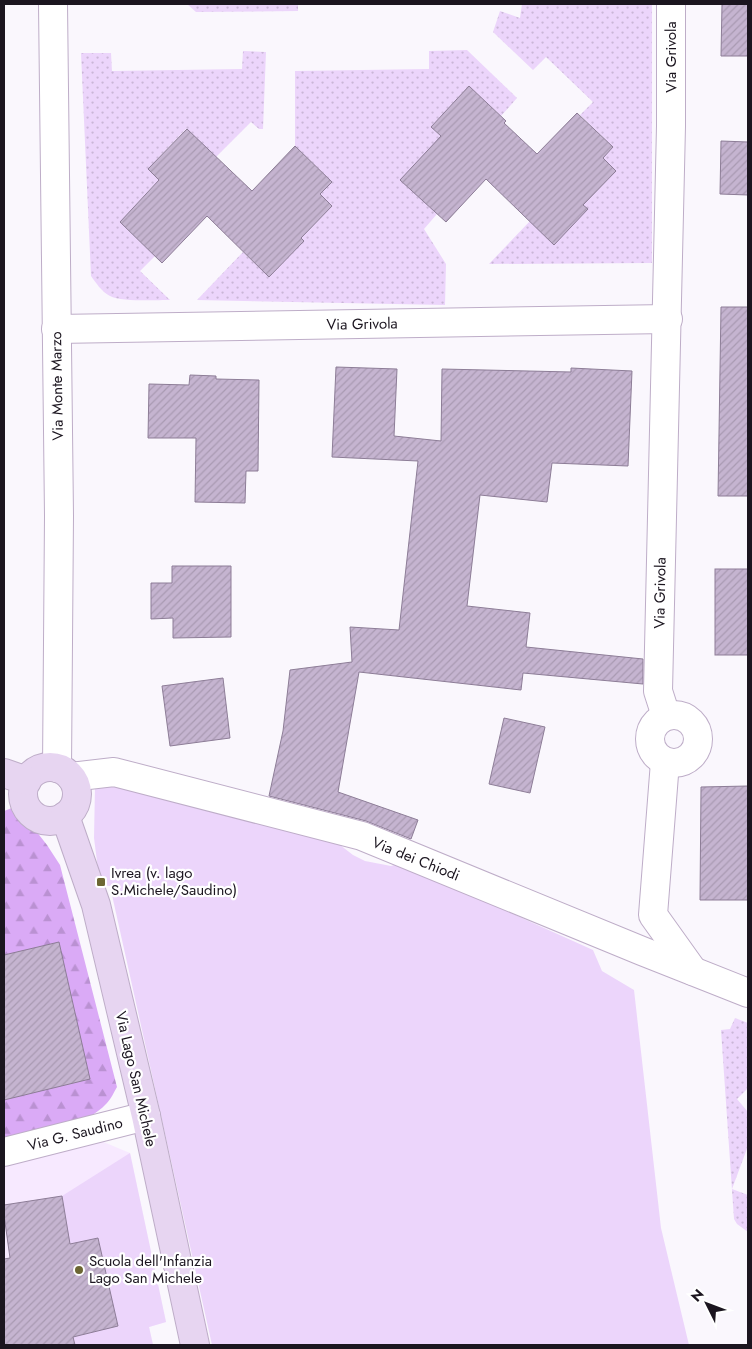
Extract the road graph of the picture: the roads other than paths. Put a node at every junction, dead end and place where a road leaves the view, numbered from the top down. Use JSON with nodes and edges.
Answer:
{"nodes":[{"id":1,"x":52,"y":4,"type":"edge"},
{"id":2,"x":671,"y":4,"type":"edge"},
{"id":3,"x":668,"y":319,"type":"junction"},
{"id":4,"x":56,"y":329,"type":"junction"},
{"id":5,"x":666,"y":716,"type":"junction"},
{"id":6,"x":665,"y":762,"type":"junction"},
{"id":7,"x":64,"y":773,"type":"junction"},
{"id":8,"x":15,"y":777,"type":"edge"},
{"id":9,"x":65,"y":816,"type":"junction"},
{"id":10,"x":693,"y":971,"type":"junction"},
{"id":11,"x":748,"y":993,"type":"edge"},
{"id":12,"x":146,"y":1116,"type":"junction"},
{"id":13,"x":4,"y":1152,"type":"edge"},
{"id":14,"x":195,"y":1345,"type":"edge"}],
"edges":[{"from":1,"to":4,"type":"street","name":"Via Monte Marzo"},
{"from":2,"to":3,"type":"street","name":"Via Grivola"},
{"from":3,"to":4,"type":"street","name":"Via Grivola"},
{"from":3,"to":5,"type":"street","name":"Via Grivola"},
{"from":4,"to":7,"type":"street","name":"Via Monte Marzo"},
{"from":5,"to":6,"type":"street"},
{"from":5,"to":6,"type":"street"},
{"from":6,"to":10,"type":"street"},
{"from":7,"to":8,"type":"main road"},
{"from":7,"to":9,"type":"main road"},
{"from":7,"to":10,"type":"street","name":"Via dei Chiodi"},
{"from":8,"to":9,"type":"main road"},
{"from":9,"to":12,"type":"main road","name":"Via Lago San Michele"},
{"from":10,"to":11,"type":"street","name":"Via dei Chiodi"},
{"from":12,"to":13,"type":"street","name":"Via G. Saudino"},
{"from":12,"to":14,"type":"main road","name":"Via Lago San Michele"}]}
